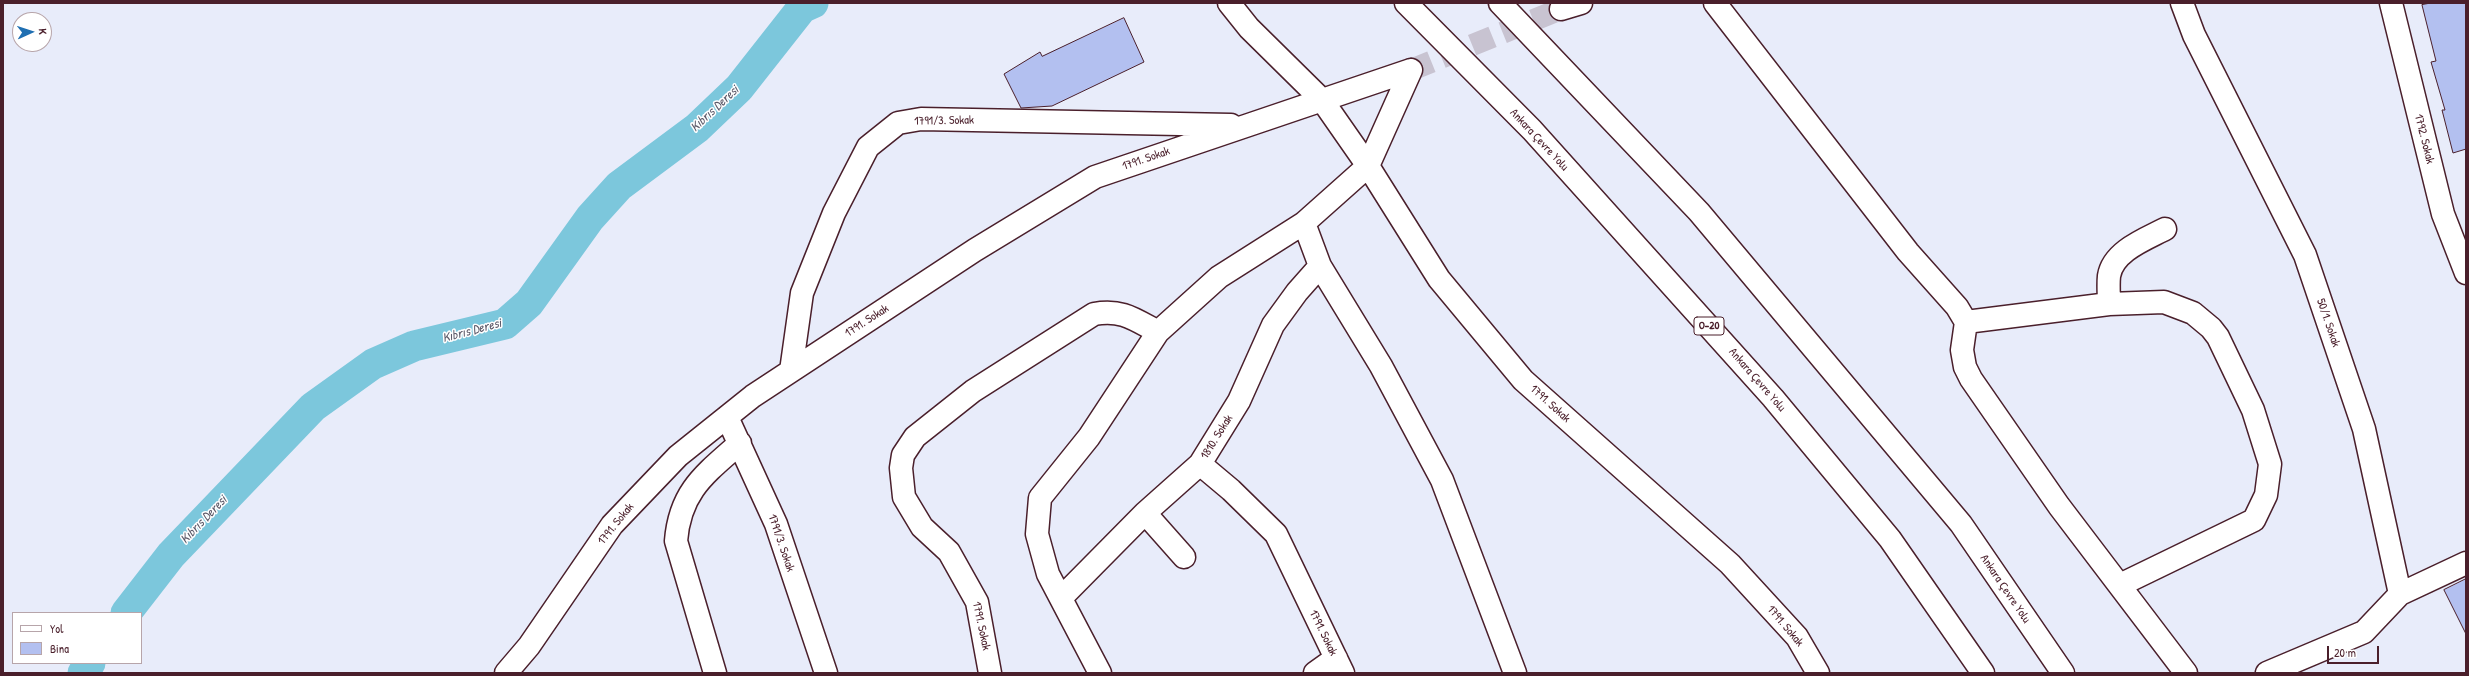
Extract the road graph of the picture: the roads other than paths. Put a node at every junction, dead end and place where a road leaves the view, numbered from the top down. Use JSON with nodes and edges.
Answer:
{"nodes":[{"id":1,"x":1229,"y":3,"type":"edge"},
{"id":2,"x":1406,"y":3,"type":"edge"},
{"id":3,"x":1500,"y":3,"type":"edge"},
{"id":4,"x":1715,"y":3,"type":"edge"},
{"id":5,"x":2182,"y":3,"type":"edge"},
{"id":6,"x":2391,"y":3,"type":"edge"},
{"id":7,"x":1322,"y":100,"type":"junction"},
{"id":8,"x":1244,"y":125,"type":"junction"},
{"id":9,"x":1368,"y":166,"type":"junction"},
{"id":10,"x":1304,"y":224,"type":"junction"},
{"id":11,"x":2165,"y":229,"type":"dead end"},
{"id":12,"x":1320,"y":266,"type":"junction"},
{"id":13,"x":2466,"y":273,"type":"edge"},
{"id":14,"x":2109,"y":304,"type":"junction"},
{"id":15,"x":1966,"y":322,"type":"junction"},
{"id":16,"x":1158,"y":332,"type":"junction"},
{"id":17,"x":791,"y":371,"type":"junction"},
{"id":18,"x":727,"y":417,"type":"junction"},
{"id":19,"x":740,"y":443,"type":"junction"},
{"id":20,"x":1200,"y":464,"type":"junction"},
{"id":21,"x":1145,"y":513,"type":"junction"},
{"id":22,"x":1184,"y":557,"type":"dead end"},
{"id":23,"x":2466,"y":563,"type":"edge"},
{"id":24,"x":2120,"y":585,"type":"junction"},
{"id":25,"x":2400,"y":594,"type":"junction"},
{"id":26,"x":1060,"y":598,"type":"junction"},
{"id":27,"x":1340,"y":666,"type":"edge"},
{"id":28,"x":506,"y":673,"type":"edge"},
{"id":29,"x":715,"y":673,"type":"edge"},
{"id":30,"x":826,"y":673,"type":"edge"},
{"id":31,"x":990,"y":673,"type":"edge"},
{"id":32,"x":1100,"y":673,"type":"edge"},
{"id":33,"x":1315,"y":673,"type":"edge"},
{"id":34,"x":1516,"y":673,"type":"edge"},
{"id":35,"x":1818,"y":673,"type":"edge"},
{"id":36,"x":1983,"y":673,"type":"edge"},
{"id":37,"x":2062,"y":673,"type":"edge"},
{"id":38,"x":2186,"y":673,"type":"edge"},
{"id":39,"x":2267,"y":673,"type":"edge"}],
"edges":[{"from":1,"to":7,"type":"main road"},
{"from":2,"to":36,"type":"main road","name":"Ankara Çevre Yolu","number":"O-20"},
{"from":3,"to":37,"type":"main road","name":"Ankara Çevre Yolu"},
{"from":4,"to":15,"type":"main road"},
{"from":5,"to":25,"type":"main road","name":"50/1. Sokak"},
{"from":6,"to":13,"type":"main road","name":"1792. Sokak"},
{"from":7,"to":8,"type":"main road","name":"1791. Sokak"},
{"from":7,"to":9,"type":"main road","name":"1791. Sokak"},
{"from":7,"to":9,"type":"main road","name":"1791. Sokak"},
{"from":8,"to":17,"type":"main road","name":"1791. Sokak"},
{"from":8,"to":17,"type":"main road","name":"1791/3. Sokak"},
{"from":9,"to":10,"type":"main road"},
{"from":9,"to":35,"type":"main road","name":"1791. Sokak"},
{"from":10,"to":12,"type":"main road"},
{"from":10,"to":16,"type":"main road"},
{"from":11,"to":14,"type":"main road"},
{"from":12,"to":20,"type":"main road","name":"1810. Sokak"},
{"from":12,"to":34,"type":"main road"},
{"from":14,"to":15,"type":"main road"},
{"from":14,"to":24,"type":"main road"},
{"from":15,"to":24,"type":"main road"},
{"from":16,"to":26,"type":"main road"},
{"from":16,"to":31,"type":"main road","name":"1791. Sokak"},
{"from":17,"to":18,"type":"main road","name":"1791. Sokak"},
{"from":18,"to":19,"type":"main road","name":"1791/3. Sokak"},
{"from":18,"to":28,"type":"main road","name":"1791. Sokak"},
{"from":19,"to":29,"type":"main road"},
{"from":19,"to":30,"type":"main road","name":"1791/3. Sokak"},
{"from":20,"to":21,"type":"main road","name":"1810. Sokak"},
{"from":20,"to":27,"type":"main road","name":"1791. Sokak"},
{"from":21,"to":22,"type":"main road"},
{"from":21,"to":26,"type":"main road","name":"1810. Sokak"},
{"from":23,"to":25,"type":"main road"},
{"from":24,"to":38,"type":"main road"},
{"from":25,"to":39,"type":"main road"},
{"from":26,"to":32,"type":"main road"},
{"from":27,"to":33,"type":"main road"}]}
